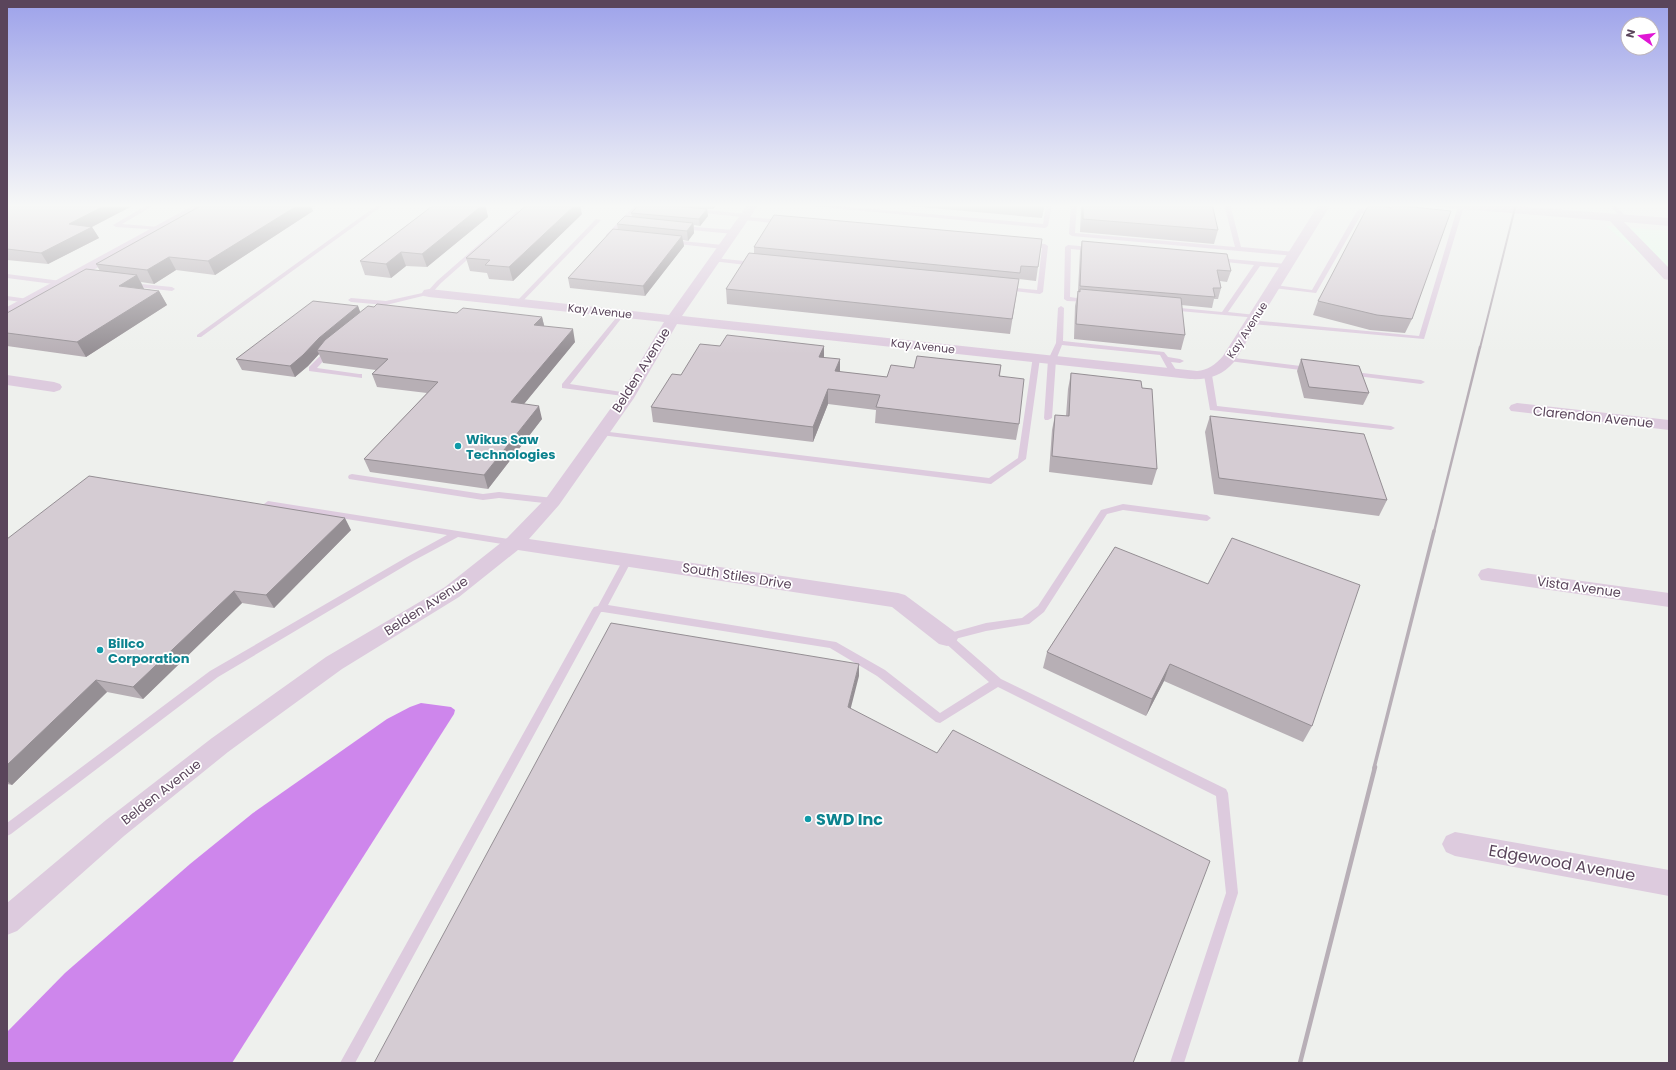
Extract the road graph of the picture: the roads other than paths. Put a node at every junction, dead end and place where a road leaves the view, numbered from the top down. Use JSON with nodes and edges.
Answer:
{"nodes":[{"id":1,"x":114,"y":254,"type":"edge"},
{"id":2,"x":313,"y":254,"type":"edge"},
{"id":3,"x":471,"y":254,"type":"edge"},
{"id":4,"x":565,"y":254,"type":"edge"},
{"id":5,"x":718,"y":254,"type":"edge"},
{"id":6,"x":754,"y":254,"type":"edge"},
{"id":7,"x":1044,"y":254,"type":"edge"},
{"id":8,"x":1068,"y":254,"type":"edge"},
{"id":9,"x":1295,"y":254,"type":"edge"},
{"id":10,"x":1336,"y":254,"type":"edge"},
{"id":11,"x":1447,"y":254,"type":"edge"},
{"id":12,"x":1650,"y":254,"type":"edge"},
{"id":13,"x":1210,"y":260,"type":"edge"},
{"id":14,"x":1258,"y":264,"type":"junction"},
{"id":15,"x":762,"y":265,"type":"edge"},
{"id":16,"x":1286,"y":266,"type":"junction"},
{"id":17,"x":7,"y":276,"type":"edge"},
{"id":18,"x":1669,"y":276,"type":"edge"},
{"id":19,"x":66,"y":280,"type":"junction"},
{"id":20,"x":87,"y":280,"type":"edge"},
{"id":21,"x":126,"y":284,"type":"edge"},
{"id":22,"x":1275,"y":287,"type":"junction"},
{"id":23,"x":1000,"y":288,"type":"edge"},
{"id":24,"x":172,"y":290,"type":"dead end"},
{"id":25,"x":429,"y":294,"type":"junction"},
{"id":26,"x":7,"y":298,"type":"edge"},
{"id":27,"x":351,"y":300,"type":"dead end"},
{"id":28,"x":28,"y":301,"type":"junction"},
{"id":29,"x":1098,"y":302,"type":"edge"},
{"id":30,"x":518,"y":303,"type":"junction"},
{"id":31,"x":1061,"y":308,"type":"dead end"},
{"id":32,"x":1161,"y":308,"type":"edge"},
{"id":33,"x":7,"y":313,"type":"edge"},
{"id":34,"x":622,"y":314,"type":"junction"},
{"id":35,"x":1224,"y":314,"type":"junction"},
{"id":36,"x":672,"y":319,"type":"junction"},
{"id":37,"x":1254,"y":320,"type":"junction"},
{"id":38,"x":199,"y":336,"type":"dead end"},
{"id":39,"x":1059,"y":343,"type":"junction"},
{"id":40,"x":333,"y":346,"type":"edge"},
{"id":41,"x":1036,"y":358,"type":"junction"},
{"id":42,"x":1165,"y":359,"type":"junction"},
{"id":43,"x":1229,"y":359,"type":"junction"},
{"id":44,"x":1052,"y":360,"type":"junction"},
{"id":45,"x":1180,"y":360,"type":"dead end"},
{"id":46,"x":1313,"y":369,"type":"edge"},
{"id":47,"x":1344,"y":373,"type":"edge"},
{"id":48,"x":1174,"y":374,"type":"junction"},
{"id":49,"x":1208,"y":375,"type":"junction"},
{"id":50,"x":359,"y":376,"type":"dead end"},
{"id":51,"x":7,"y":380,"type":"edge"},
{"id":52,"x":1421,"y":382,"type":"dead end"},
{"id":53,"x":54,"y":387,"type":"dead end"},
{"id":54,"x":628,"y":395,"type":"junction"},
{"id":55,"x":1517,"y":408,"type":"dead end"},
{"id":56,"x":1048,"y":418,"type":"dead end"},
{"id":57,"x":1669,"y":426,"type":"edge"},
{"id":58,"x":1391,"y":428,"type":"dead end"},
{"id":59,"x":601,"y":433,"type":"junction"},
{"id":60,"x":352,"y":478,"type":"dead end"},
{"id":61,"x":553,"y":501,"type":"junction"},
{"id":62,"x":268,"y":504,"type":"edge"},
{"id":63,"x":1207,"y":518,"type":"dead end"},
{"id":64,"x":457,"y":534,"type":"junction"},
{"id":65,"x":514,"y":543,"type":"junction"},
{"id":66,"x":627,"y":560,"type":"junction"},
{"id":67,"x":1488,"y":575,"type":"dead end"},
{"id":68,"x":1669,"y":600,"type":"edge"},
{"id":69,"x":602,"y":608,"type":"junction"},
{"id":70,"x":947,"y":638,"type":"junction"},
{"id":71,"x":997,"y":682,"type":"junction"},
{"id":72,"x":7,"y":830,"type":"edge"},
{"id":73,"x":1455,"y":844,"type":"dead end"},
{"id":74,"x":1669,"y":883,"type":"edge"},
{"id":75,"x":7,"y":921,"type":"edge"},
{"id":76,"x":347,"y":1063,"type":"edge"},
{"id":77,"x":1176,"y":1063,"type":"edge"}],
"edges":[{"from":1,"to":19,"type":"street"},
{"from":2,"to":38,"type":"lane"},
{"from":3,"to":25,"type":"lane"},
{"from":4,"to":30,"type":"lane"},
{"from":5,"to":36,"type":"street","name":"Belden Avenue"},
{"from":6,"to":15,"type":"lane"},
{"from":7,"to":23,"type":"lane"},
{"from":8,"to":29,"type":"lane"},
{"from":9,"to":16,"type":"street","name":"Kay Avenue"},
{"from":10,"to":22,"type":"lane"},
{"from":11,"to":37,"type":"lane"},
{"from":12,"to":18,"type":"street"},
{"from":13,"to":14,"type":"lane"},
{"from":14,"to":16,"type":"lane"},
{"from":14,"to":35,"type":"lane"},
{"from":16,"to":22,"type":"street","name":"Kay Avenue"},
{"from":17,"to":19,"type":"lane"},
{"from":19,"to":20,"type":"lane"},
{"from":19,"to":28,"type":"street"},
{"from":21,"to":24,"type":"lane"},
{"from":22,"to":37,"type":"street","name":"Kay Avenue"},
{"from":25,"to":27,"type":"lane"},
{"from":25,"to":30,"type":"street","name":"Kay Avenue"},
{"from":26,"to":28,"type":"lane"},
{"from":28,"to":33,"type":"street"},
{"from":30,"to":34,"type":"street","name":"Kay Avenue"},
{"from":31,"to":39,"type":"lane"},
{"from":32,"to":35,"type":"lane"},
{"from":34,"to":36,"type":"street","name":"Kay Avenue"},
{"from":34,"to":54,"type":"lane"},
{"from":35,"to":37,"type":"lane"},
{"from":36,"to":41,"type":"street","name":"Kay Avenue"},
{"from":36,"to":54,"type":"street","name":"Belden Avenue"},
{"from":37,"to":43,"type":"street","name":"Kay Avenue"},
{"from":39,"to":42,"type":"lane"},
{"from":39,"to":44,"type":"lane"},
{"from":40,"to":50,"type":"lane"},
{"from":41,"to":44,"type":"street","name":"Kay Avenue"},
{"from":41,"to":59,"type":"lane"},
{"from":42,"to":45,"type":"lane"},
{"from":42,"to":48,"type":"lane"},
{"from":43,"to":46,"type":"lane"},
{"from":43,"to":49,"type":"street","name":"Kay Avenue"},
{"from":44,"to":48,"type":"street","name":"Kay Avenue"},
{"from":44,"to":56,"type":"lane"},
{"from":47,"to":52,"type":"lane"},
{"from":48,"to":49,"type":"street","name":"Kay Avenue"},
{"from":49,"to":58,"type":"lane"},
{"from":51,"to":53,"type":"street"},
{"from":54,"to":59,"type":"street","name":"Belden Avenue"},
{"from":55,"to":57,"type":"street","name":"Clarendon Avenue"},
{"from":59,"to":61,"type":"street","name":"Belden Avenue"},
{"from":60,"to":61,"type":"lane"},
{"from":61,"to":65,"type":"street","name":"Belden Avenue"},
{"from":62,"to":64,"type":"lane"},
{"from":63,"to":70,"type":"lane"},
{"from":64,"to":65,"type":"lane"},
{"from":64,"to":72,"type":"lane"},
{"from":65,"to":66,"type":"street","name":"South Stiles Drive"},
{"from":65,"to":75,"type":"street","name":"Belden Avenue"},
{"from":66,"to":69,"type":"lane"},
{"from":66,"to":70,"type":"street","name":"South Stiles Drive"},
{"from":67,"to":68,"type":"street","name":"Vista Avenue"},
{"from":69,"to":71,"type":"lane"},
{"from":69,"to":76,"type":"lane"},
{"from":70,"to":71,"type":"lane"},
{"from":71,"to":77,"type":"lane"},
{"from":73,"to":74,"type":"street","name":"Edgewood Avenue"}]}
